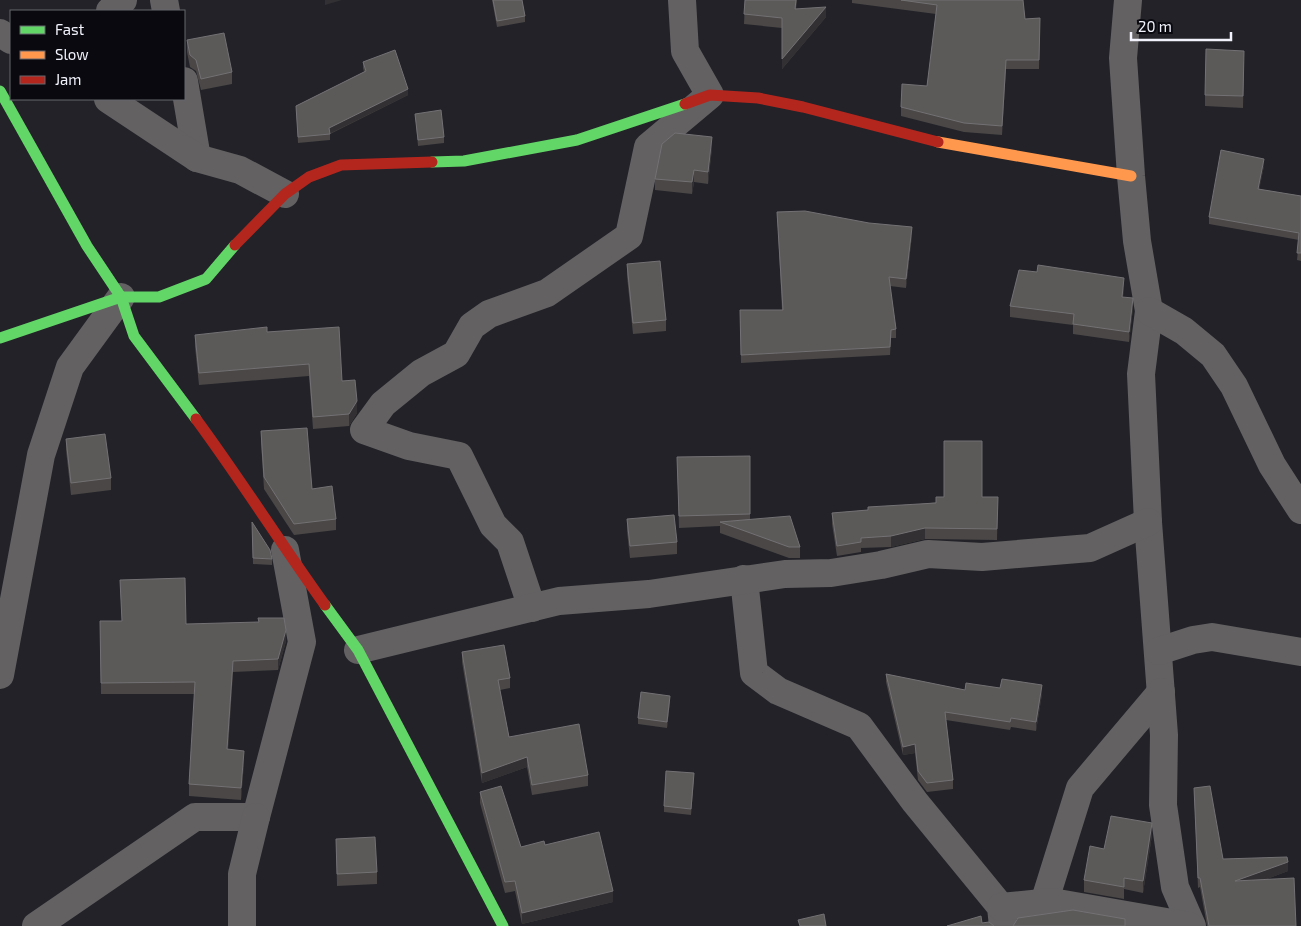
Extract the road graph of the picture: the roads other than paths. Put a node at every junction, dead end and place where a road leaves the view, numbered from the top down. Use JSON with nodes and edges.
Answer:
{"nodes":[{"id":1,"x":123,"y":0,"type":"edge"},
{"id":2,"x":682,"y":0,"type":"edge"},
{"id":3,"x":1128,"y":0,"type":"edge"},
{"id":4,"x":111,"y":10,"type":"edge"},
{"id":5,"x":185,"y":87,"type":"edge"},
{"id":6,"x":0,"y":91,"type":"edge"},
{"id":7,"x":710,"y":95,"type":"junction"},
{"id":8,"x":110,"y":100,"type":"edge"},
{"id":9,"x":198,"y":158,"type":"junction"},
{"id":10,"x":1131,"y":176,"type":"junction"},
{"id":11,"x":285,"y":194,"type":"junction"},
{"id":12,"x":122,"y":297,"type":"junction"},
{"id":13,"x":1149,"y":311,"type":"junction"},
{"id":14,"x":0,"y":338,"type":"edge"},
{"id":15,"x":1301,"y":510,"type":"edge"},
{"id":16,"x":1148,"y":522,"type":"junction"},
{"id":17,"x":285,"y":550,"type":"junction"},
{"id":18,"x":744,"y":579,"type":"junction"},
{"id":19,"x":532,"y":608,"type":"junction"},
{"id":20,"x":358,"y":650,"type":"junction"},
{"id":21,"x":1158,"y":651,"type":"junction"},
{"id":22,"x":1301,"y":652,"type":"edge"},
{"id":23,"x":0,"y":675,"type":"edge"},
{"id":24,"x":1161,"y":692,"type":"junction"},
{"id":25,"x":256,"y":817,"type":"junction"},
{"id":26,"x":1044,"y":903,"type":"junction"},
{"id":27,"x":1002,"y":917,"type":"edge"},
{"id":28,"x":36,"y":926,"type":"edge"},
{"id":29,"x":242,"y":926,"type":"edge"},
{"id":30,"x":503,"y":926,"type":"edge"},
{"id":31,"x":1191,"y":926,"type":"edge"}],
"edges":[{"from":1,"to":4,"type":"street"},
{"from":2,"to":7,"type":"street"},
{"from":3,"to":10,"type":"street"},
{"from":5,"to":9,"type":"street"},
{"from":6,"to":12,"type":"street"},
{"from":7,"to":10,"type":"street"},
{"from":7,"to":11,"type":"street"},
{"from":7,"to":19,"type":"street"},
{"from":8,"to":9,"type":"street"},
{"from":9,"to":11,"type":"street"},
{"from":10,"to":13,"type":"street"},
{"from":11,"to":12,"type":"street"},
{"from":12,"to":14,"type":"street"},
{"from":12,"to":17,"type":"street"},
{"from":12,"to":23,"type":"street"},
{"from":13,"to":15,"type":"street"},
{"from":13,"to":16,"type":"street"},
{"from":16,"to":18,"type":"street"},
{"from":16,"to":21,"type":"street"},
{"from":17,"to":20,"type":"street"},
{"from":17,"to":25,"type":"street"},
{"from":18,"to":19,"type":"street"},
{"from":18,"to":27,"type":"street"},
{"from":19,"to":20,"type":"street"},
{"from":20,"to":30,"type":"street"},
{"from":21,"to":22,"type":"street"},
{"from":21,"to":24,"type":"street"},
{"from":24,"to":26,"type":"street"},
{"from":24,"to":31,"type":"street"},
{"from":25,"to":28,"type":"street"},
{"from":25,"to":29,"type":"street"},
{"from":26,"to":27,"type":"street"},
{"from":26,"to":31,"type":"street"}]}
